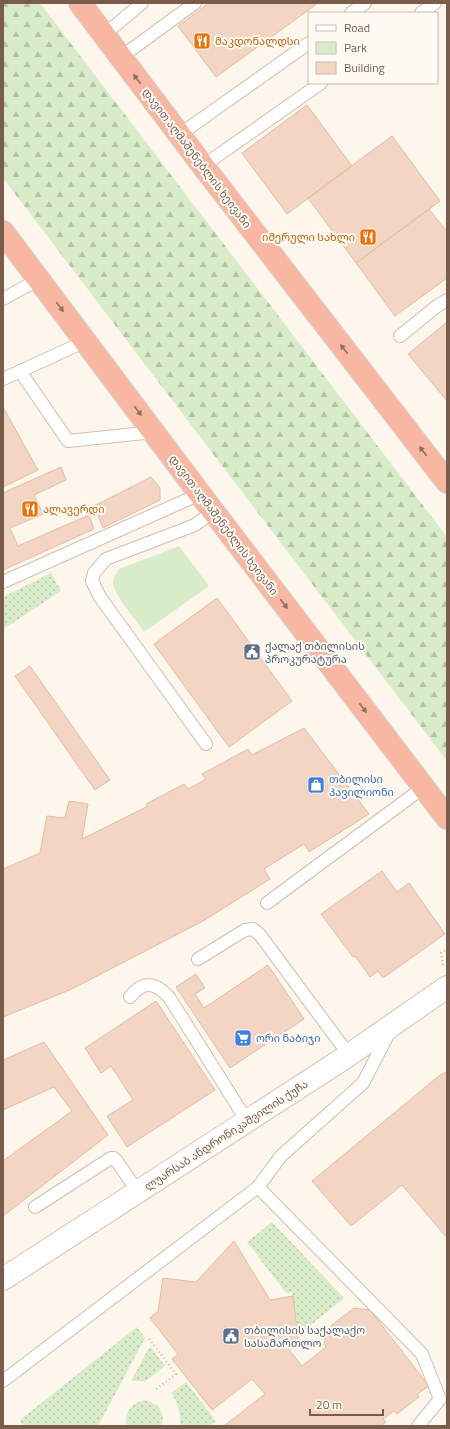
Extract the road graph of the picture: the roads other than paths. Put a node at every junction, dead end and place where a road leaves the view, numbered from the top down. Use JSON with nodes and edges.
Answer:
{"nodes":[{"id":1,"x":80,"y":3,"type":"edge"},
{"id":2,"x":142,"y":3,"type":"edge"},
{"id":3,"x":195,"y":3,"type":"edge"},
{"id":4,"x":366,"y":3,"type":"edge"},
{"id":5,"x":435,"y":3,"type":"edge"},
{"id":6,"x":352,"y":12,"type":"edge"},
{"id":7,"x":422,"y":12,"type":"edge"},
{"id":8,"x":104,"y":35,"type":"junction"},
{"id":9,"x":308,"y":44,"type":"edge"},
{"id":10,"x":121,"y":57,"type":"junction"},
{"id":11,"x":320,"y":84,"type":"edge"},
{"id":12,"x":179,"y":135,"type":"junction"},
{"id":13,"x":203,"y":166,"type":"junction"},
{"id":14,"x":3,"y":232,"type":"edge"},
{"id":15,"x":39,"y":280,"type":"junction"},
{"id":16,"x":3,"y":299,"type":"edge"},
{"id":17,"x":447,"y":300,"type":"edge"},
{"id":18,"x":400,"y":336,"type":"dead end"},
{"id":19,"x":86,"y":341,"type":"junction"},
{"id":20,"x":20,"y":371,"type":"junction"},
{"id":21,"x":3,"y":379,"type":"edge"},
{"id":22,"x":154,"y":432,"type":"junction"},
{"id":23,"x":447,"y":482,"type":"edge"},
{"id":24,"x":200,"y":494,"type":"junction"},
{"id":25,"x":214,"y":512,"type":"junction"},
{"id":26,"x":3,"y":582,"type":"edge"},
{"id":27,"x":206,"y":744,"type":"dead end"},
{"id":28,"x":424,"y":787,"type":"junction"},
{"id":29,"x":447,"y":818,"type":"edge"},
{"id":30,"x":267,"y":903,"type":"dead end"},
{"id":31,"x":198,"y":959,"type":"dead end"},
{"id":32,"x":447,"y":987,"type":"edge"},
{"id":33,"x":130,"y":997,"type":"dead end"},
{"id":34,"x":392,"y":1026,"type":"junction"},
{"id":35,"x":349,"y":1055,"type":"junction"},
{"id":36,"x":247,"y":1121,"type":"junction"},
{"id":37,"x":258,"y":1187,"type":"junction"},
{"id":38,"x":138,"y":1192,"type":"junction"},
{"id":39,"x":35,"y":1207,"type":"dead end"},
{"id":40,"x":3,"y":1279,"type":"edge"},
{"id":41,"x":3,"y":1381,"type":"edge"},
{"id":42,"x":418,"y":1426,"type":"edge"}],
"edges":[{"from":1,"to":8,"type":"highway","name":"დავით აღმაშენებლის ხეივანი"},
{"from":2,"to":8,"type":"lane"},
{"from":3,"to":10,"type":"lane"},
{"from":4,"to":6,"type":"lane"},
{"from":5,"to":7,"type":"lane"},
{"from":8,"to":10,"type":"highway","name":"დავით აღმაშენებლის ხეივანი"},
{"from":9,"to":12,"type":"lane"},
{"from":12,"to":10,"type":"highway","name":"დავით აღმაშენებლის ხეივანი","one_way":true},
{"from":11,"to":13,"type":"lane"},
{"from":12,"to":13,"type":"highway","name":"დავით აღმაშენებლის ხეივანი"},
{"from":23,"to":13,"type":"highway","name":"დავით აღმაშენებლის ხეივანი","one_way":true},
{"from":14,"to":15,"type":"highway","name":"დავით აღმაშენებლის ხეივანი"},
{"from":15,"to":16,"type":"lane"},
{"from":15,"to":19,"type":"highway","name":"დავით აღმაშენებლის ხეივანი","one_way":true},
{"from":17,"to":18,"type":"lane"},
{"from":19,"to":20,"type":"lane"},
{"from":19,"to":22,"type":"highway","name":"დავით აღმაშენებლის ხეივანი","one_way":true},
{"from":20,"to":21,"type":"lane"},
{"from":20,"to":22,"type":"lane"},
{"from":22,"to":24,"type":"highway","name":"დავით აღმაშენებლის ხეივანი"},
{"from":24,"to":25,"type":"highway","name":"დავით აღმაშენებლის ხეივანი"},
{"from":24,"to":26,"type":"lane"},
{"from":25,"to":27,"type":"lane"},
{"from":25,"to":28,"type":"highway","name":"დავით აღმაშენებლის ხეივანი","one_way":true},
{"from":28,"to":29,"type":"highway","name":"დავით აღმაშენებლის ხეივანი"},
{"from":28,"to":30,"type":"lane"},
{"from":31,"to":35,"type":"lane"},
{"from":32,"to":34,"type":"street","name":"ლუარსაბ ანდრონიკაშვილის ქუჩა"},
{"from":33,"to":36,"type":"lane"},
{"from":34,"to":35,"type":"street","name":"ლუარსაბ ანდრონიკაშვილის ქუჩა"},
{"from":34,"to":37,"type":"lane"},
{"from":35,"to":36,"type":"street","name":"ლუარსაბ ანდრონიკაშვილის ქუჩა"},
{"from":36,"to":38,"type":"street","name":"ლუარსაბ ანდრონიკაშვილის ქუჩა"},
{"from":37,"to":41,"type":"lane"},
{"from":37,"to":42,"type":"lane"},
{"from":38,"to":39,"type":"lane"},
{"from":38,"to":40,"type":"street","name":"ლუარსაბ ანდრონიკაშვილის ქუჩა"}]}
